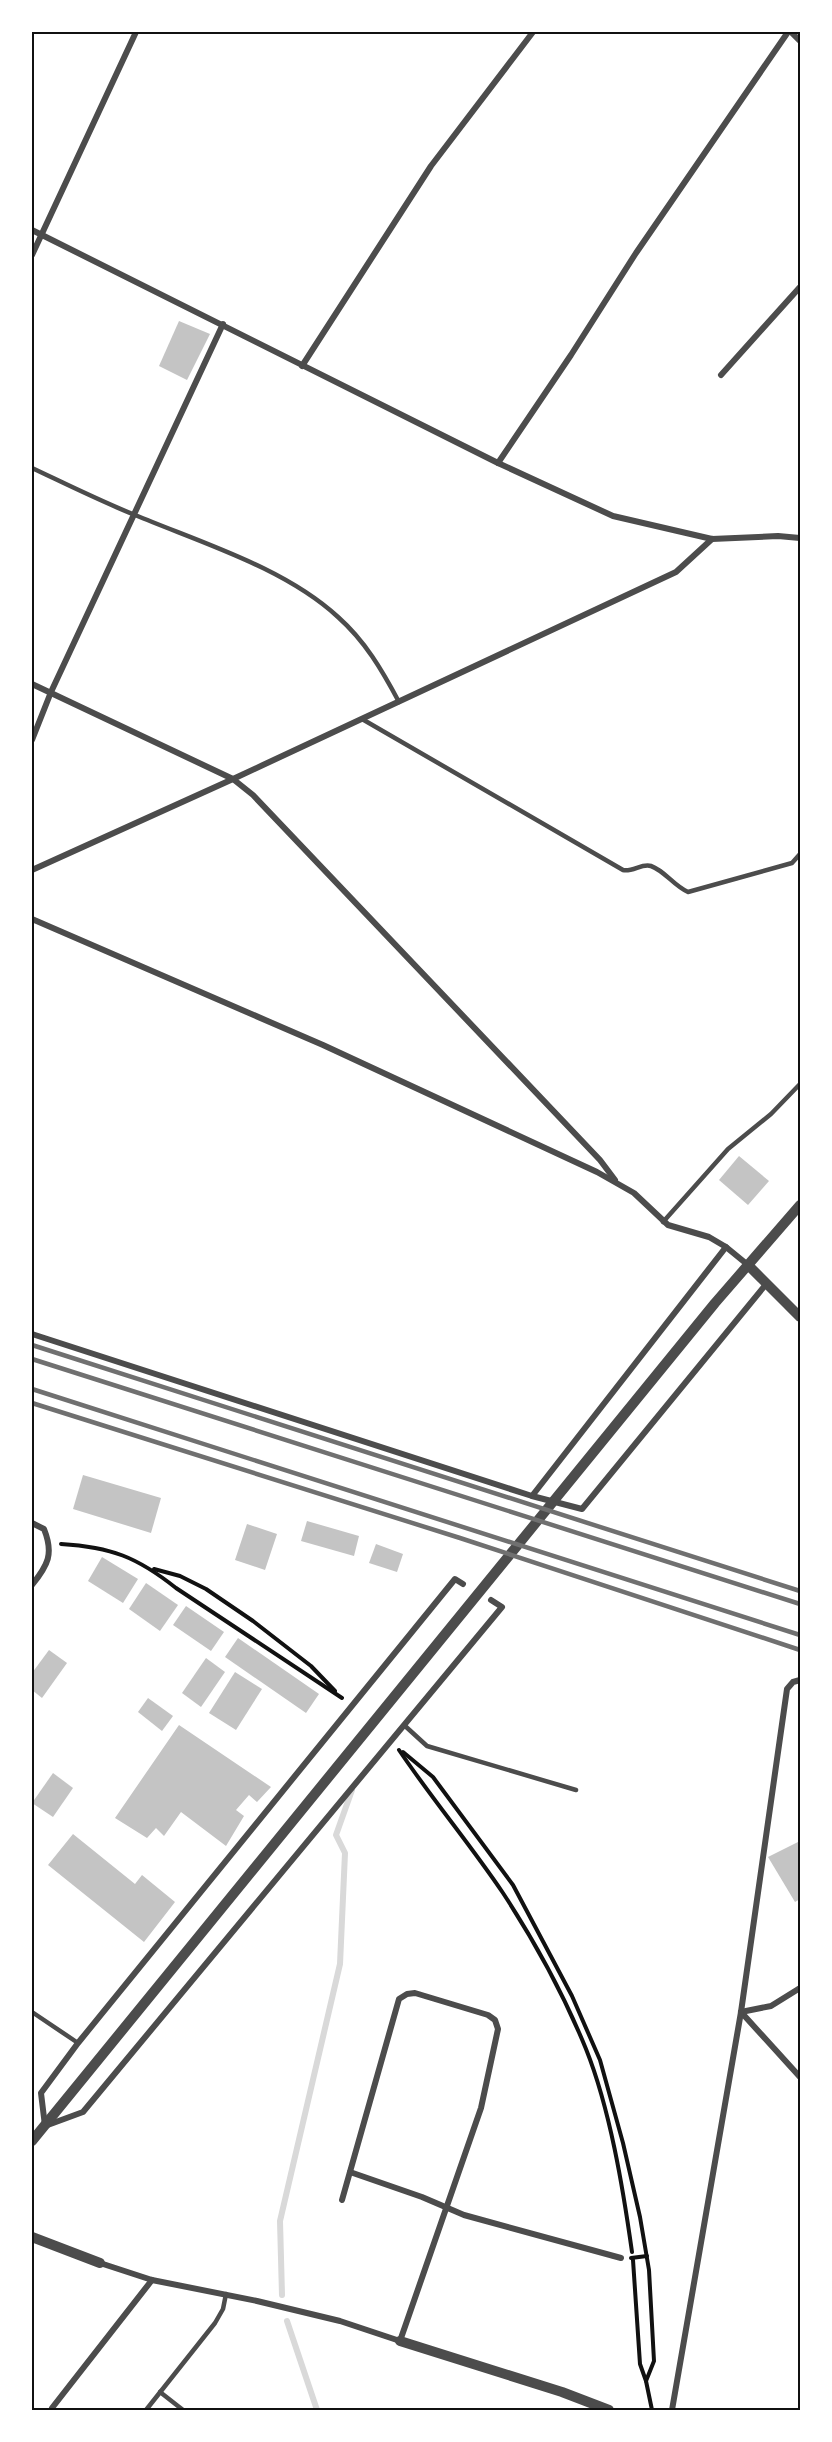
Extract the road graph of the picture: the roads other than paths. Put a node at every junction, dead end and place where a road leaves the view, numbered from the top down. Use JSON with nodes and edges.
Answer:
{"nodes":[{"id":1,"x":136,"y":32,"type":"edge"},
{"id":2,"x":533,"y":32,"type":"edge"},
{"id":3,"x":790,"y":32,"type":"edge"},
{"id":4,"x":801,"y":41,"type":"edge"},
{"id":5,"x":32,"y":230,"type":"edge"},
{"id":6,"x":41,"y":234,"type":"junction"},
{"id":7,"x":32,"y":255,"type":"edge"},
{"id":8,"x":801,"y":287,"type":"edge"},
{"id":9,"x":223,"y":324,"type":"junction"},
{"id":10,"x":302,"y":366,"type":"junction"},
{"id":11,"x":721,"y":375,"type":"dead end"},
{"id":12,"x":498,"y":463,"type":"junction"},
{"id":13,"x":32,"y":468,"type":"edge"},
{"id":14,"x":134,"y":515,"type":"junction"},
{"id":15,"x":801,"y":538,"type":"edge"},
{"id":16,"x":712,"y":539,"type":"junction"},
{"id":17,"x":32,"y":684,"type":"edge"},
{"id":18,"x":51,"y":692,"type":"junction"},
{"id":19,"x":399,"y":702,"type":"junction"},
{"id":20,"x":362,"y":718,"type":"junction"},
{"id":21,"x":32,"y":740,"type":"edge"},
{"id":22,"x":233,"y":779,"type":"junction"},
{"id":23,"x":801,"y":855,"type":"edge"},
{"id":24,"x":32,"y":870,"type":"edge"},
{"id":25,"x":32,"y":919,"type":"edge"},
{"id":26,"x":801,"y":1084,"type":"edge"},
{"id":27,"x":617,"y":1182,"type":"junction"},
{"id":28,"x":801,"y":1205,"type":"edge"},
{"id":29,"x":663,"y":1222,"type":"junction"},
{"id":30,"x":726,"y":1247,"type":"junction"},
{"id":31,"x":748,"y":1265,"type":"junction"},
{"id":32,"x":767,"y":1283,"type":"junction"},
{"id":33,"x":801,"y":1317,"type":"edge"},
{"id":34,"x":32,"y":1334,"type":"edge"},
{"id":35,"x":532,"y":1496,"type":"junction"},
{"id":36,"x":32,"y":1522,"type":"edge"},
{"id":37,"x":463,"y":1584,"type":"dead end"},
{"id":38,"x":32,"y":1585,"type":"edge"},
{"id":39,"x":491,"y":1600,"type":"dead end"},
{"id":40,"x":801,"y":1680,"type":"edge"},
{"id":41,"x":404,"y":1725,"type":"junction"},
{"id":42,"x":576,"y":1790,"type":"dead end"},
{"id":43,"x":801,"y":1988,"type":"edge"},
{"id":44,"x":32,"y":2012,"type":"edge"},
{"id":45,"x":741,"y":2012,"type":"junction"},
{"id":46,"x":78,"y":2043,"type":"junction"},
{"id":47,"x":801,"y":2077,"type":"edge"},
{"id":48,"x":45,"y":2126,"type":"junction"},
{"id":49,"x":32,"y":2141,"type":"edge"},
{"id":50,"x":350,"y":2172,"type":"junction"},
{"id":51,"x":342,"y":2200,"type":"dead end"},
{"id":52,"x":445,"y":2206,"type":"junction"},
{"id":53,"x":32,"y":2237,"type":"edge"},
{"id":54,"x":621,"y":2258,"type":"dead end"},
{"id":55,"x":100,"y":2263,"type":"joint"},
{"id":56,"x":152,"y":2280,"type":"junction"},
{"id":57,"x":226,"y":2294,"type":"junction"},
{"id":58,"x":400,"y":2341,"type":"junction"},
{"id":59,"x":160,"y":2392,"type":"junction"},
{"id":60,"x":52,"y":2408,"type":"dead end"},
{"id":61,"x":146,"y":2410,"type":"edge"},
{"id":62,"x":183,"y":2410,"type":"edge"},
{"id":63,"x":609,"y":2410,"type":"edge"},
{"id":64,"x":672,"y":2410,"type":"edge"}],
"edges":[{"from":1,"to":6,"type":"street"},
{"from":2,"to":10,"type":"street"},
{"from":3,"to":4,"type":"street"},
{"from":3,"to":12,"type":"street"},
{"from":5,"to":6,"type":"street"},
{"from":6,"to":7,"type":"street"},
{"from":6,"to":9,"type":"street"},
{"from":8,"to":11,"type":"street"},
{"from":9,"to":10,"type":"street"},
{"from":9,"to":14,"type":"street"},
{"from":10,"to":12,"type":"street"},
{"from":12,"to":16,"type":"street"},
{"from":13,"to":14,"type":"lane"},
{"from":14,"to":18,"type":"street"},
{"from":14,"to":19,"type":"lane"},
{"from":15,"to":16,"type":"street"},
{"from":16,"to":19,"type":"street"},
{"from":17,"to":18,"type":"street"},
{"from":18,"to":21,"type":"street"},
{"from":18,"to":22,"type":"street"},
{"from":19,"to":20,"type":"street"},
{"from":20,"to":22,"type":"street"},
{"from":20,"to":23,"type":"lane"},
{"from":22,"to":24,"type":"street"},
{"from":22,"to":27,"type":"street"},
{"from":25,"to":27,"type":"street"},
{"from":26,"to":29,"type":"lane"},
{"from":27,"to":29,"type":"street"},
{"from":28,"to":31,"type":"street"},
{"from":29,"to":30,"type":"street"},
{"from":30,"to":31,"type":"street"},
{"from":30,"to":35,"type":"street"},
{"from":31,"to":32,"type":"street"},
{"from":31,"to":48,"type":"street"},
{"from":32,"to":33,"type":"street"},
{"from":32,"to":35,"type":"street"},
{"from":34,"to":35,"type":"street"},
{"from":36,"to":38,"type":"street"},
{"from":37,"to":46,"type":"street"},
{"from":39,"to":41,"type":"street"},
{"from":40,"to":45,"type":"street"},
{"from":41,"to":42,"type":"lane"},
{"from":41,"to":48,"type":"street"},
{"from":43,"to":45,"type":"street"},
{"from":44,"to":46,"type":"lane"},
{"from":45,"to":47,"type":"street"},
{"from":45,"to":64,"type":"street"},
{"from":46,"to":48,"type":"street"},
{"from":48,"to":49,"type":"street"},
{"from":50,"to":51,"type":"street"},
{"from":50,"to":52,"type":"street"},
{"from":50,"to":52,"type":"street"},
{"from":52,"to":54,"type":"street"},
{"from":52,"to":58,"type":"street"},
{"from":53,"to":55,"type":"street"},
{"from":55,"to":56,"type":"street"},
{"from":56,"to":57,"type":"street"},
{"from":56,"to":60,"type":"street"},
{"from":57,"to":58,"type":"street"},
{"from":57,"to":59,"type":"lane"},
{"from":58,"to":63,"type":"street"},
{"from":59,"to":61,"type":"lane"},
{"from":59,"to":62,"type":"lane"}]}
